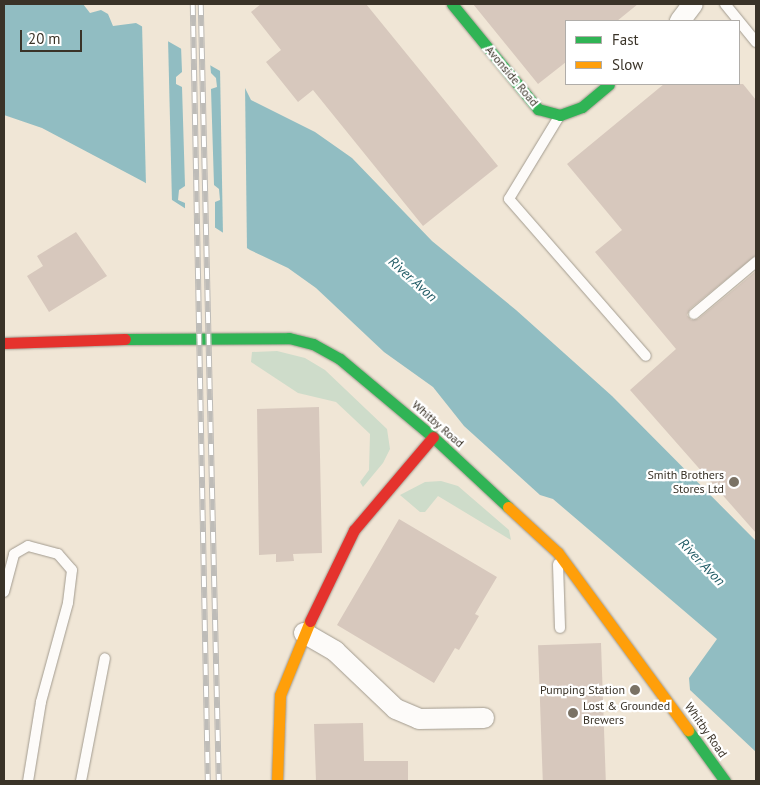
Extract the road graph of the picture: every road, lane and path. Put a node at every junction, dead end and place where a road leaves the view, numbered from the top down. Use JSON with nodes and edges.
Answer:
{"nodes":[{"id":1,"x":452,"y":4,"type":"edge"},
{"id":2,"x":693,"y":4,"type":"edge"},
{"id":3,"x":725,"y":4,"type":"edge"},
{"id":4,"x":681,"y":20,"type":"edge"},
{"id":5,"x":738,"y":20,"type":"edge"},
{"id":6,"x":740,"y":22,"type":"edge"},
{"id":7,"x":756,"y":42,"type":"edge"},
{"id":8,"x":608,"y":85,"type":"edge"},
{"id":9,"x":560,"y":115,"type":"junction"},
{"id":10,"x":756,"y":262,"type":"edge"},
{"id":11,"x":694,"y":314,"type":"dead end"},
{"id":12,"x":4,"y":343,"type":"edge"},
{"id":13,"x":646,"y":356,"type":"dead end"},
{"id":14,"x":433,"y":437,"type":"junction"},
{"id":15,"x":558,"y":553,"type":"junction"},
{"id":16,"x":4,"y":592,"type":"edge"},
{"id":17,"x":560,"y":628,"type":"dead end"},
{"id":18,"x":304,"y":633,"type":"junction"},
{"id":19,"x":105,"y":658,"type":"dead end"},
{"id":20,"x":484,"y":718,"type":"dead end"},
{"id":21,"x":28,"y":781,"type":"edge"},
{"id":22,"x":81,"y":781,"type":"edge"},
{"id":23,"x":277,"y":781,"type":"edge"},
{"id":24,"x":725,"y":781,"type":"edge"}],
"edges":[{"from":1,"to":9,"type":"street","name":"Avonside Road"},
{"from":2,"to":4,"type":"street"},
{"from":3,"to":5,"type":"lane"},
{"from":6,"to":7,"type":"lane"},
{"from":8,"to":9,"type":"street"},
{"from":9,"to":13,"type":"lane"},
{"from":10,"to":11,"type":"lane"},
{"from":12,"to":14,"type":"street","name":"Whitby Road"},
{"from":14,"to":15,"type":"street","name":"Whitby Road"},
{"from":14,"to":18,"type":"street"},
{"from":15,"to":17,"type":"lane"},
{"from":15,"to":24,"type":"street","name":"Whitby Road"},
{"from":16,"to":21,"type":"lane"},
{"from":18,"to":20,"type":"street"},
{"from":18,"to":23,"type":"street"},
{"from":19,"to":22,"type":"lane"}]}
